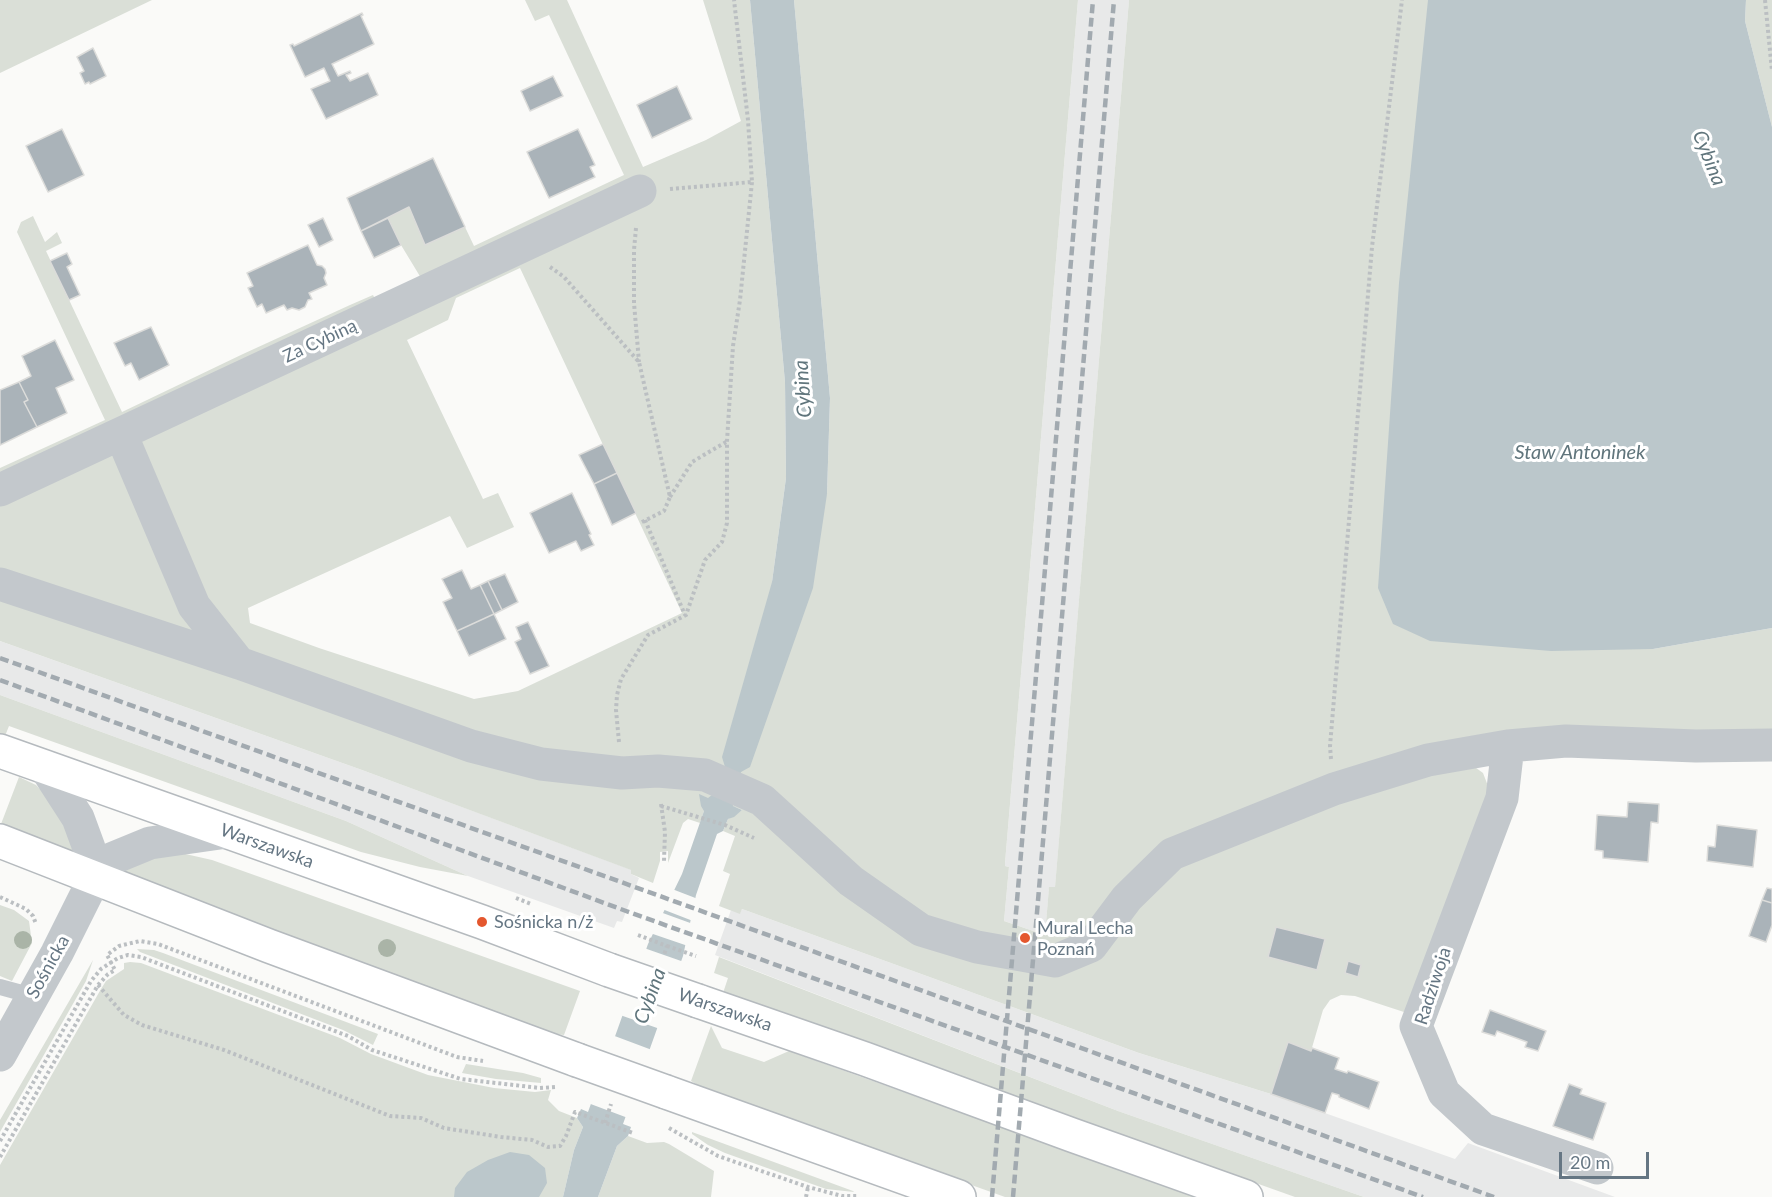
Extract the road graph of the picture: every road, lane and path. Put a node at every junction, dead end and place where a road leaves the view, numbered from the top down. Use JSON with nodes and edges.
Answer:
{"nodes":[{"id":1,"x":734,"y":0,"type":"edge"},
{"id":2,"x":1402,"y":0,"type":"edge"},
{"id":3,"x":1764,"y":0,"type":"edge"},
{"id":4,"x":1772,"y":71,"type":"edge"},
{"id":5,"x":752,"y":182,"type":"junction"},
{"id":6,"x":640,"y":191,"type":"junction"},
{"id":7,"x":522,"y":247,"type":"junction"},
{"id":8,"x":639,"y":362,"type":"junction"},
{"id":9,"x":121,"y":434,"type":"junction"},
{"id":10,"x":727,"y":441,"type":"junction"},
{"id":11,"x":0,"y":490,"type":"edge"},
{"id":12,"x":670,"y":497,"type":"junction"},
{"id":13,"x":645,"y":520,"type":"junction"},
{"id":14,"x":640,"y":523,"type":"dead end"},
{"id":15,"x":0,"y":584,"type":"edge"},
{"id":16,"x":686,"y":615,"type":"junction"},
{"id":17,"x":239,"y":663,"type":"junction"},
{"id":18,"x":1772,"y":745,"type":"edge"},
{"id":19,"x":1508,"y":746,"type":"junction"},
{"id":20,"x":0,"y":751,"type":"edge"},
{"id":21,"x":45,"y":767,"type":"junction"},
{"id":22,"x":658,"y":771,"type":"junction"},
{"id":23,"x":622,"y":773,"type":"junction"},
{"id":24,"x":1334,"y":789,"type":"junction"},
{"id":25,"x":661,"y":806,"type":"junction"},
{"id":26,"x":726,"y":825,"type":"dead end"},
{"id":27,"x":227,"y":832,"type":"junction"},
{"id":28,"x":0,"y":841,"type":"edge"},
{"id":29,"x":664,"y":861,"type":"dead end"},
{"id":30,"x":93,"y":878,"type":"junction"},
{"id":31,"x":0,"y":897,"type":"edge"},
{"id":32,"x":35,"y":920,"type":"dead end"},
{"id":33,"x":638,"y":935,"type":"dead end"},
{"id":34,"x":667,"y":946,"type":"junction"},
{"id":35,"x":664,"y":955,"type":"dead end"},
{"id":36,"x":696,"y":956,"type":"dead end"},
{"id":37,"x":111,"y":963,"type":"junction"},
{"id":38,"x":98,"y":985,"type":"junction"},
{"id":39,"x":0,"y":987,"type":"edge"},
{"id":40,"x":33,"y":996,"type":"junction"},
{"id":41,"x":0,"y":1056,"type":"edge"},
{"id":42,"x":490,"y":1062,"type":"dead end"},
{"id":43,"x":571,"y":1073,"type":"junction"},
{"id":44,"x":609,"y":1111,"type":"dead end"},
{"id":45,"x":605,"y":1123,"type":"junction"},
{"id":46,"x":665,"y":1125,"type":"dead end"},
{"id":47,"x":633,"y":1133,"type":"dead end"},
{"id":48,"x":0,"y":1141,"type":"edge"},
{"id":49,"x":0,"y":1157,"type":"edge"},
{"id":50,"x":1597,"y":1168,"type":"dead end"},
{"id":51,"x":808,"y":1187,"type":"junction"},
{"id":52,"x":924,"y":1191,"type":"edge"},
{"id":53,"x":806,"y":1197,"type":"edge"},
{"id":54,"x":863,"y":1197,"type":"edge"},
{"id":55,"x":959,"y":1197,"type":"edge"},
{"id":56,"x":1246,"y":1197,"type":"edge"}],
"edges":[{"from":1,"to":5,"type":"path"},
{"from":2,"to":24,"type":"path"},
{"from":3,"to":4,"type":"path"},
{"from":5,"to":6,"type":"path"},
{"from":5,"to":10,"type":"path"},
{"from":6,"to":7,"type":"street","name":"Za Cybiną"},
{"from":6,"to":8,"type":"path"},
{"from":7,"to":8,"type":"path"},
{"from":7,"to":9,"type":"street","name":"Za Cybiną"},
{"from":8,"to":12,"type":"path"},
{"from":9,"to":11,"type":"street","name":"Za Cybiną"},
{"from":9,"to":17,"type":"street"},
{"from":10,"to":12,"type":"path"},
{"from":10,"to":16,"type":"path"},
{"from":12,"to":13,"type":"path"},
{"from":13,"to":14,"type":"path"},
{"from":13,"to":16,"type":"path"},
{"from":15,"to":17,"type":"street"},
{"from":16,"to":23,"type":"path"},
{"from":17,"to":23,"type":"street"},
{"from":18,"to":19,"type":"street"},
{"from":19,"to":24,"type":"street"},
{"from":19,"to":50,"type":"street","name":"Radziwoja"},
{"from":20,"to":21,"type":"main road","name":"Warszawska"},
{"from":21,"to":27,"type":"main road","name":"Warszawska"},
{"from":21,"to":30,"type":"street"},
{"from":22,"to":23,"type":"street"},
{"from":22,"to":24,"type":"street"},
{"from":22,"to":25,"type":"path"},
{"from":25,"to":26,"type":"path"},
{"from":25,"to":29,"type":"path"},
{"from":27,"to":30,"type":"street","name":"Sośnicka"},
{"from":27,"to":56,"type":"main road","name":"Warszawska","bridge":true},
{"from":28,"to":30,"type":"main road"},
{"from":30,"to":40,"type":"street","name":"Sośnicka"},
{"from":30,"to":43,"type":"main road"},
{"from":31,"to":32,"type":"path"},
{"from":33,"to":34,"type":"path"},
{"from":34,"to":35,"type":"path"},
{"from":34,"to":36,"type":"path"},
{"from":37,"to":38,"type":"path"},
{"from":37,"to":42,"type":"path"},
{"from":37,"to":43,"type":"path"},
{"from":37,"to":48,"type":"path"},
{"from":38,"to":45,"type":"path"},
{"from":38,"to":49,"type":"path"},
{"from":39,"to":40,"type":"lane"},
{"from":40,"to":41,"type":"street","name":"Sośnicka"},
{"from":43,"to":52,"type":"main road","bridge":true},
{"from":44,"to":45,"type":"path"},
{"from":45,"to":47,"type":"path"},
{"from":46,"to":51,"type":"path"},
{"from":51,"to":53,"type":"path"},
{"from":51,"to":54,"type":"path"},
{"from":52,"to":55,"type":"main road"}]}
